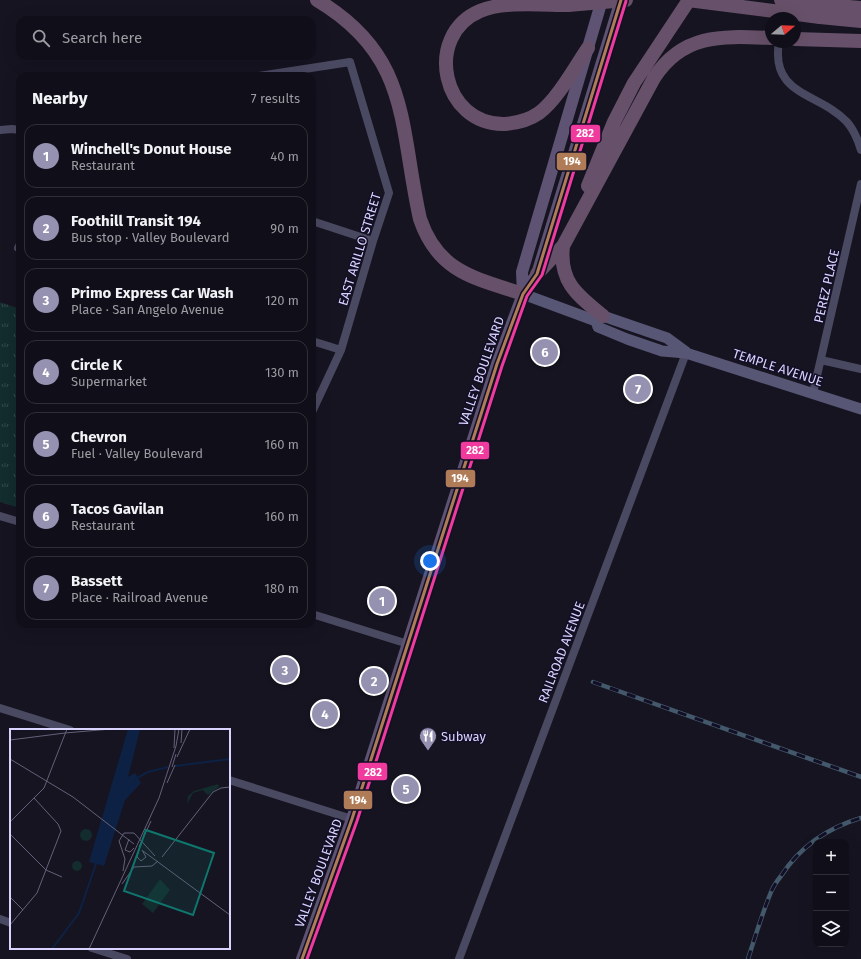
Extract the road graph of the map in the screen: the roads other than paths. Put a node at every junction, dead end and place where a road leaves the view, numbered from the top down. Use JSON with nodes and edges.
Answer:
{"nodes":[{"id":1,"x":317,"y":0,"type":"edge"},
{"id":2,"x":602,"y":0,"type":"edge"},
{"id":3,"x":621,"y":0,"type":"edge"},
{"id":4,"x":626,"y":0,"type":"edge"},
{"id":5,"x":689,"y":0,"type":"edge"},
{"id":6,"x":781,"y":0,"type":"edge"},
{"id":7,"x":792,"y":0,"type":"edge"},
{"id":8,"x":856,"y":0,"type":"edge"},
{"id":9,"x":861,"y":0,"type":"edge"},
{"id":10,"x":861,"y":8,"type":"edge"},
{"id":11,"x":823,"y":11,"type":"junction"},
{"id":12,"x":787,"y":12,"type":"edge"},
{"id":13,"x":861,"y":21,"type":"edge"},
{"id":14,"x":765,"y":38,"type":"edge"},
{"id":15,"x":801,"y":39,"type":"edge"},
{"id":16,"x":861,"y":41,"type":"edge"},
{"id":17,"x":588,"y":48,"type":"junction"},
{"id":18,"x":777,"y":48,"type":"edge"},
{"id":19,"x":285,"y":72,"type":"edge"},
{"id":20,"x":0,"y":130,"type":"edge"},
{"id":21,"x":16,"y":130,"type":"edge"},
{"id":22,"x":861,"y":150,"type":"edge"},
{"id":23,"x":861,"y":184,"type":"edge"},
{"id":24,"x":316,"y":222,"type":"edge"},
{"id":25,"x":574,"y":225,"type":"junction"},
{"id":26,"x":374,"y":241,"type":"junction"},
{"id":27,"x":563,"y":246,"type":"junction"},
{"id":28,"x":537,"y":274,"type":"junction"},
{"id":29,"x":523,"y":294,"type":"junction"},
{"id":30,"x":600,"y":318,"type":"junction"},
{"id":31,"x":316,"y":342,"type":"edge"},
{"id":32,"x":341,"y":350,"type":"junction"},
{"id":33,"x":686,"y":352,"type":"junction"},
{"id":34,"x":821,"y":360,"type":"junction"},
{"id":35,"x":861,"y":369,"type":"edge"},
{"id":36,"x":813,"y":393,"type":"junction"},
{"id":37,"x":316,"y":403,"type":"edge"},
{"id":38,"x":861,"y":409,"type":"edge"},
{"id":39,"x":0,"y":516,"type":"edge"},
{"id":40,"x":16,"y":521,"type":"edge"},
{"id":41,"x":316,"y":615,"type":"edge"},
{"id":42,"x":408,"y":644,"type":"junction"},
{"id":43,"x":0,"y":708,"type":"edge"},
{"id":44,"x":67,"y":729,"type":"edge"},
{"id":45,"x":230,"y":780,"type":"edge"},
{"id":46,"x":352,"y":819,"type":"junction"},
{"id":47,"x":0,"y":919,"type":"edge"},
{"id":48,"x":10,"y":922,"type":"edge"},
{"id":49,"x":95,"y":949,"type":"edge"},
{"id":50,"x":128,"y":959,"type":"edge"},
{"id":51,"x":302,"y":959,"type":"edge"},
{"id":52,"x":459,"y":959,"type":"edge"}],
"edges":[{"from":1,"to":29,"type":"highway"},
{"from":2,"to":17,"type":"main road","name":"VALLEY BOULEVARD"},
{"from":3,"to":28,"type":"main road","name":"VALLEY BOULEVARD"},
{"from":4,"to":17,"type":"highway","bridge":true},
{"from":5,"to":11,"type":"highway","bridge":true},
{"from":5,"to":25,"type":"highway"},
{"from":6,"to":11,"type":"highway","bridge":true},
{"from":7,"to":12,"type":"street"},
{"from":8,"to":9,"type":"highway"},
{"from":10,"to":11,"type":"highway"},
{"from":11,"to":13,"type":"highway"},
{"from":14,"to":25,"type":"highway"},
{"from":15,"to":16,"type":"highway"},
{"from":17,"to":29,"type":"main road","name":"VALLEY BOULEVARD"},
{"from":18,"to":22,"type":"street"},
{"from":19,"to":26,"type":"street","name":"EAST ARILLO STREET"},
{"from":20,"to":21,"type":"street"},
{"from":23,"to":34,"type":"street","name":"PEREZ PLACE"},
{"from":24,"to":26,"type":"street"},
{"from":25,"to":27,"type":"highway"},
{"from":26,"to":32,"type":"street","name":"EAST ARILLO STREET"},
{"from":27,"to":28,"type":"highway"},
{"from":27,"to":30,"type":"highway"},
{"from":28,"to":29,"type":"main road","name":"VALLEY BOULEVARD"},
{"from":29,"to":30,"type":"main road","name":"TEMPLE AVENUE"},
{"from":29,"to":42,"type":"main road","name":"VALLEY BOULEVARD"},
{"from":30,"to":33,"type":"main road","name":"TEMPLE AVENUE"},
{"from":31,"to":32,"type":"street"},
{"from":32,"to":37,"type":"street","name":"EAST ARILLO STREET"},
{"from":33,"to":36,"type":"main road","name":"TEMPLE AVENUE"},
{"from":33,"to":52,"type":"street","name":"RAILROAD AVENUE"},
{"from":34,"to":35,"type":"street"},
{"from":34,"to":36,"type":"street","name":"PEREZ PLACE"},
{"from":36,"to":38,"type":"main road","name":"TEMPLE AVENUE"},
{"from":39,"to":40,"type":"street"},
{"from":41,"to":42,"type":"street"},
{"from":42,"to":46,"type":"main road","name":"VALLEY BOULEVARD"},
{"from":43,"to":44,"type":"street"},
{"from":45,"to":46,"type":"street"},
{"from":46,"to":51,"type":"main road","name":"VALLEY BOULEVARD"},
{"from":47,"to":48,"type":"street"},
{"from":49,"to":50,"type":"street"}]}
